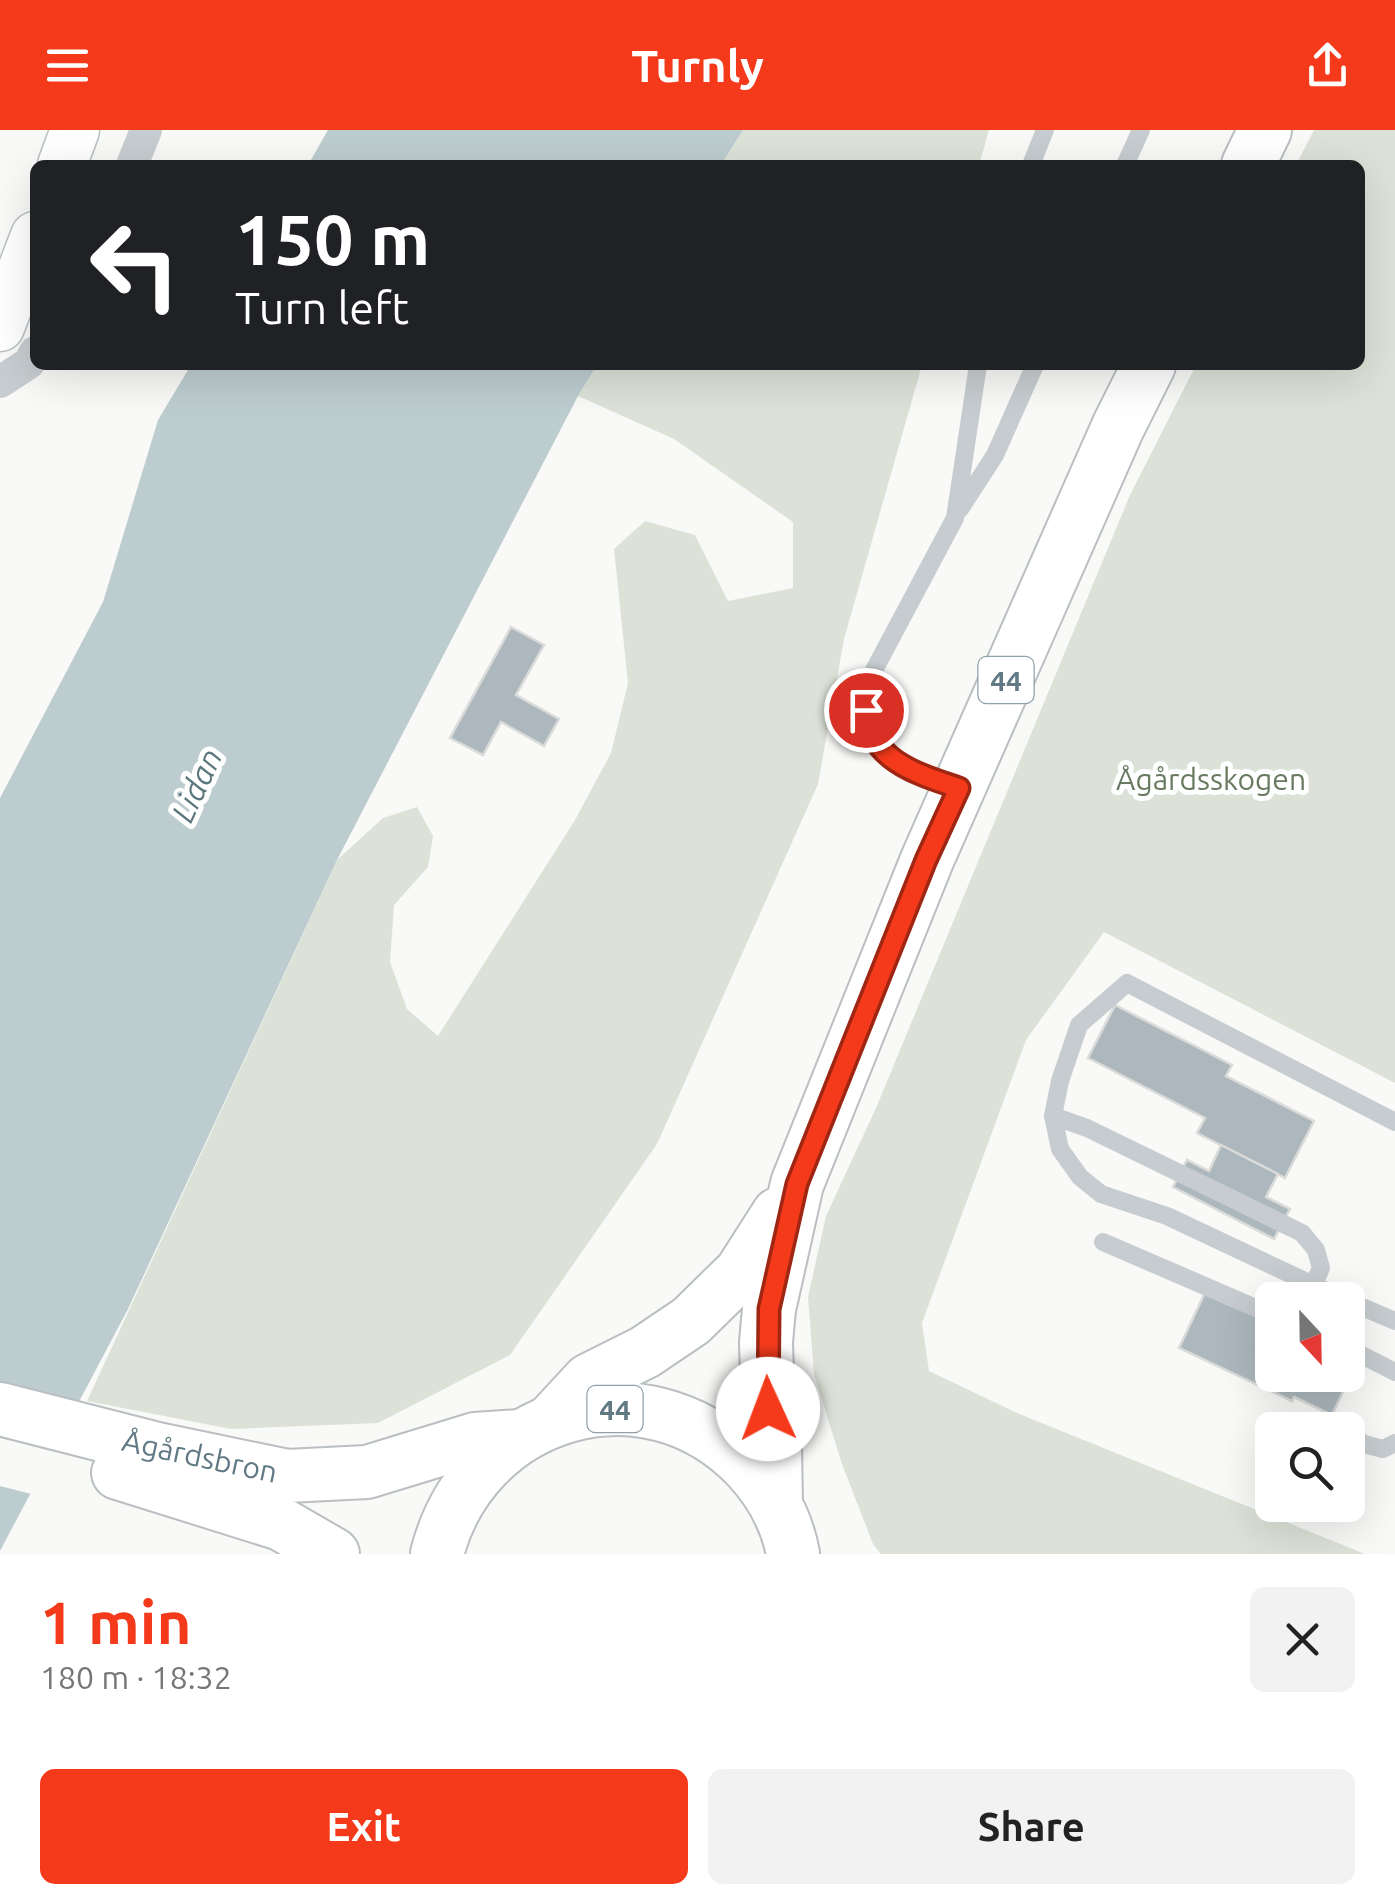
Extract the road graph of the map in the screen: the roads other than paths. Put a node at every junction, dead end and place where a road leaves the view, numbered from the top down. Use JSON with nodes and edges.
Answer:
{"nodes":[{"id":1,"x":76,"y":130,"type":"edge"},
{"id":2,"x":146,"y":130,"type":"edge"},
{"id":3,"x":1046,"y":130,"type":"edge"},
{"id":4,"x":1141,"y":130,"type":"edge"},
{"id":5,"x":1265,"y":130,"type":"edge"},
{"id":6,"x":64,"y":160,"type":"edge"},
{"id":7,"x":134,"y":160,"type":"edge"},
{"id":8,"x":1033,"y":160,"type":"edge"},
{"id":9,"x":1127,"y":160,"type":"edge"},
{"id":10,"x":1250,"y":160,"type":"edge"},
{"id":11,"x":30,"y":249,"type":"edge"},
{"id":12,"x":0,"y":328,"type":"edge"},
{"id":13,"x":30,"y":361,"type":"edge"},
{"id":14,"x":977,"y":370,"type":"edge"},
{"id":15,"x":1033,"y":370,"type":"edge"},
{"id":16,"x":1146,"y":370,"type":"edge"},
{"id":17,"x":0,"y":382,"type":"edge"},
{"id":18,"x":954,"y":518,"type":"junction"},
{"id":19,"x":959,"y":788,"type":"junction"},
{"id":20,"x":1053,"y":1116,"type":"junction"},
{"id":21,"x":1395,"y":1122,"type":"edge"},
{"id":22,"x":797,"y":1184,"type":"junction"},
{"id":23,"x":1103,"y":1242,"type":"dead end"},
{"id":24,"x":1305,"y":1282,"type":"edge"},
{"id":25,"x":1315,"y":1282,"type":"edge"},
{"id":26,"x":1255,"y":1308,"type":"edge"},
{"id":27,"x":1365,"y":1308,"type":"edge"},
{"id":28,"x":1395,"y":1321,"type":"edge"},
{"id":29,"x":1365,"y":1357,"type":"edge"},
{"id":30,"x":1395,"y":1372,"type":"edge"},
{"id":31,"x":0,"y":1409,"type":"edge"},
{"id":32,"x":536,"y":1428,"type":"junction"},
{"id":33,"x":0,"y":1443,"type":"edge"},
{"id":34,"x":1395,"y":1443,"type":"edge"},
{"id":35,"x":1365,"y":1444,"type":"edge"},
{"id":36,"x":154,"y":1465,"type":"junction"},
{"id":37,"x":791,"y":1538,"type":"edge"},
{"id":38,"x":333,"y":1554,"type":"edge"},
{"id":39,"x":437,"y":1554,"type":"edge"}],
"edges":[{"from":1,"to":6,"type":"street"},
{"from":2,"to":7,"type":"street"},
{"from":3,"to":8,"type":"lane"},
{"from":4,"to":9,"type":"lane"},
{"from":5,"to":10,"type":"main road"},
{"from":11,"to":12,"type":"street"},
{"from":13,"to":17,"type":"street"},
{"from":14,"to":18,"type":"lane"},
{"from":15,"to":18,"type":"lane"},
{"from":16,"to":19,"type":"main road","number":"44"},
{"from":18,"to":19,"type":"lane"},
{"from":19,"to":22,"type":"main road","number":"44"},
{"from":20,"to":21,"type":"lane"},
{"from":20,"to":24,"type":"lane"},
{"from":20,"to":25,"type":"lane"},
{"from":22,"to":32,"type":"main road","number":"44"},
{"from":22,"to":37,"type":"main road","number":"44"},
{"from":23,"to":26,"type":"lane"},
{"from":27,"to":28,"type":"lane"},
{"from":29,"to":30,"type":"lane"},
{"from":31,"to":36,"type":"main road","name":"Ågårdsbron","number":"44"},
{"from":32,"to":36,"type":"main road","name":"Ågårdsbron","number":"44"},
{"from":32,"to":37,"type":"main road","number":"44"},
{"from":32,"to":39,"type":"main road","number":"44"},
{"from":33,"to":36,"type":"main road","name":"Ågårdsbron","number":"44"},
{"from":34,"to":35,"type":"lane"},
{"from":36,"to":38,"type":"main road","name":"Ågårdsbron","number":"44"}]}
